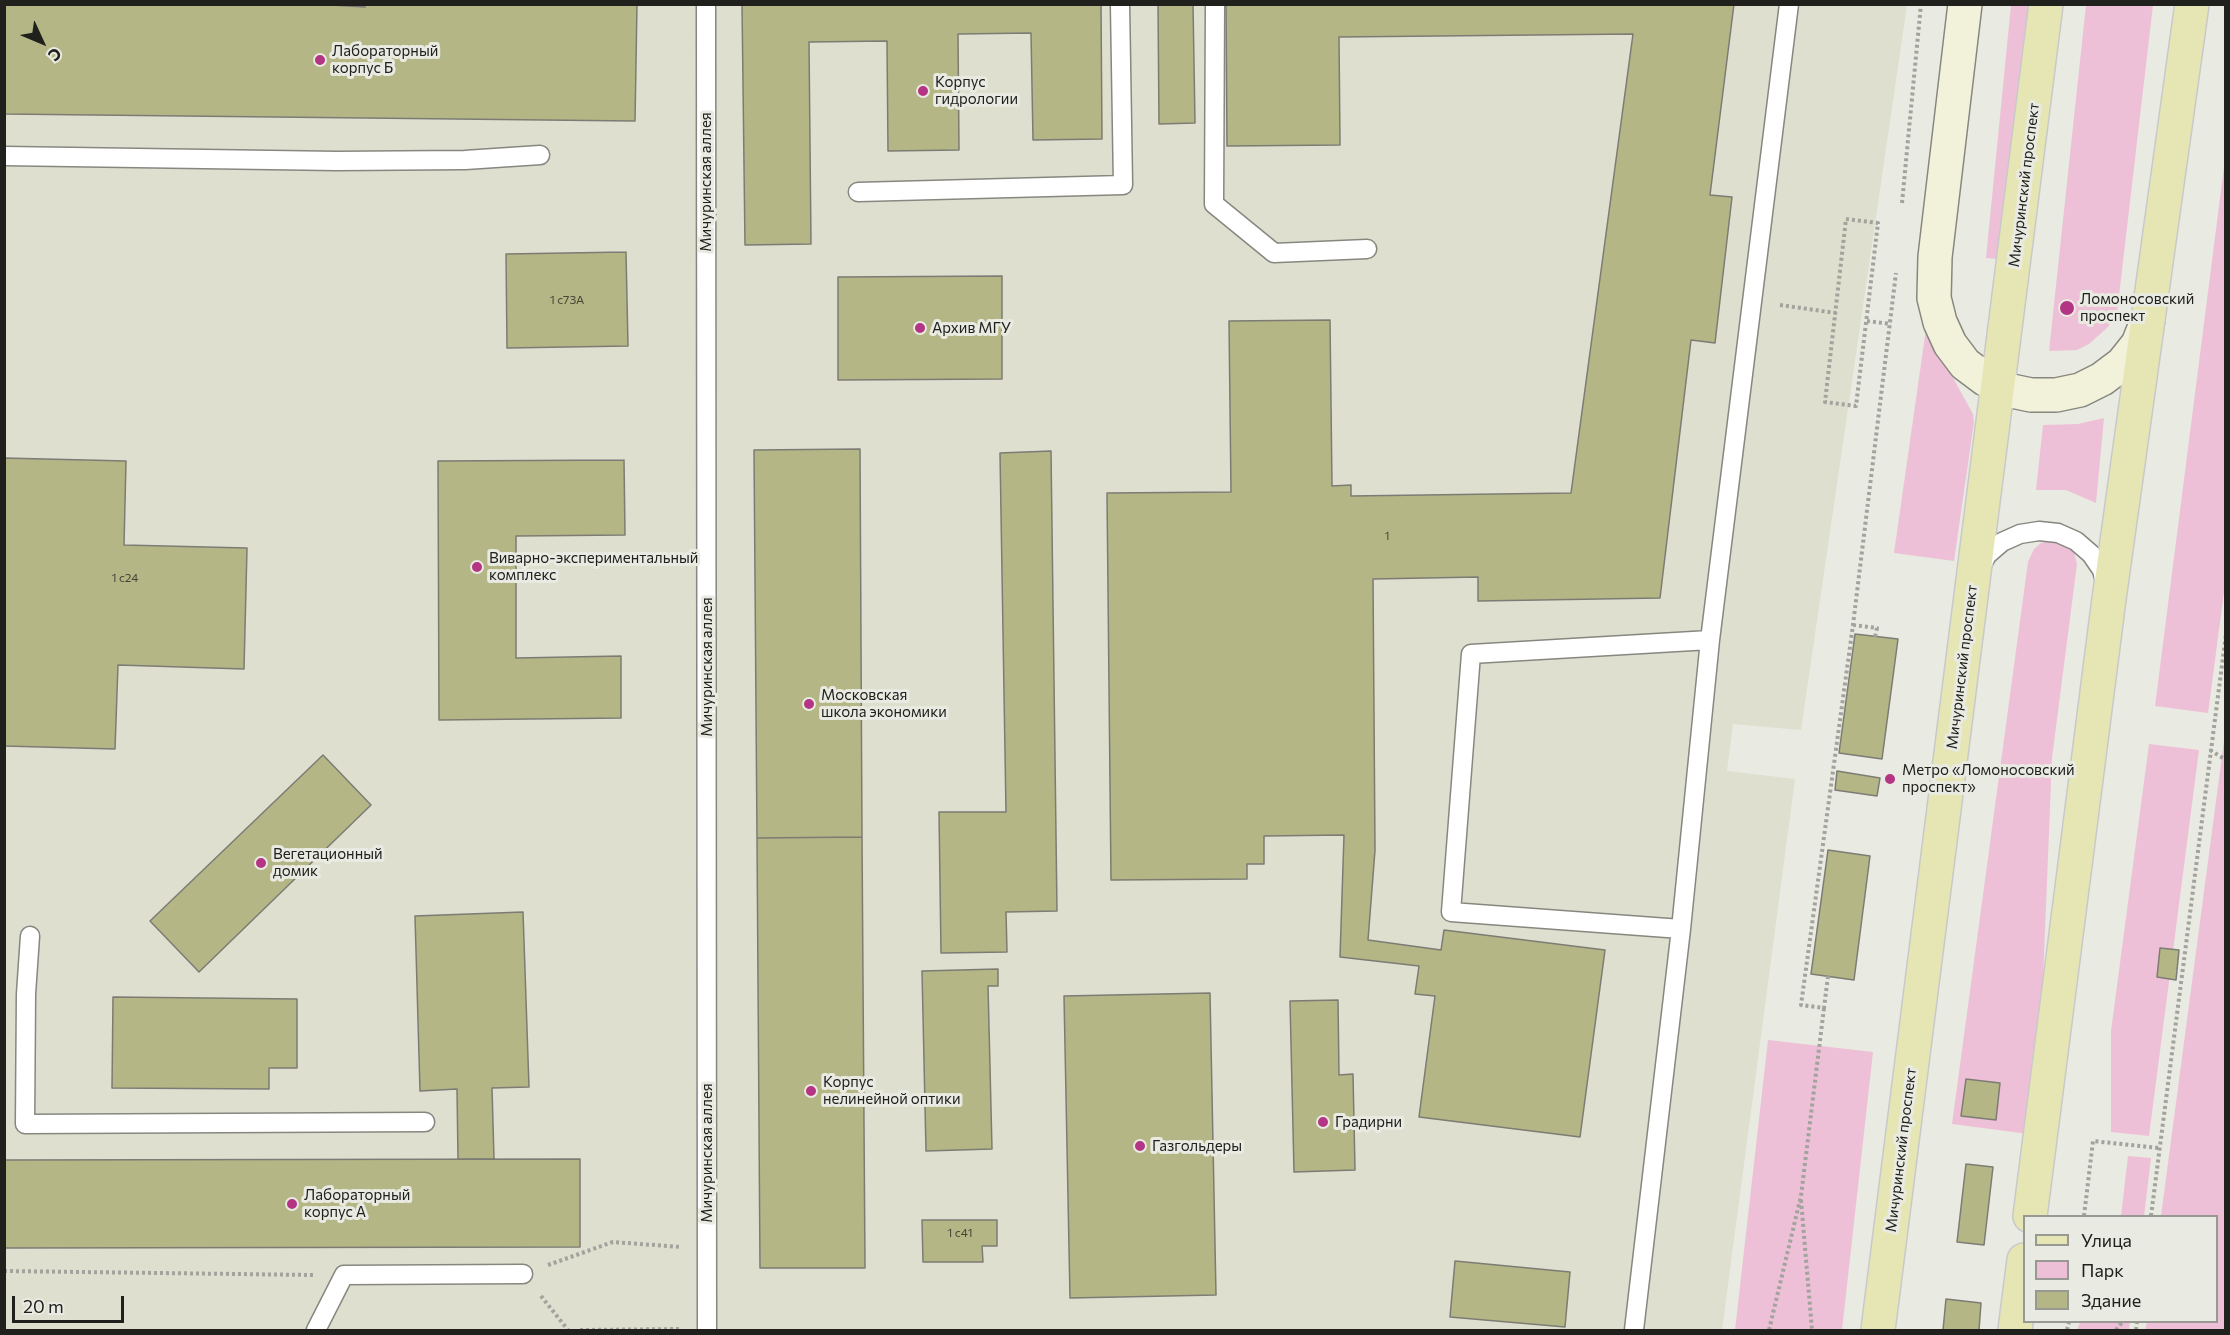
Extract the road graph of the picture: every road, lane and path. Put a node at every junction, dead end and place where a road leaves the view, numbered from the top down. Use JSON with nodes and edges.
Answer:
{"nodes":[{"id":1,"x":706,"y":4,"type":"edge"},
{"id":2,"x":1120,"y":4,"type":"edge"},
{"id":3,"x":1215,"y":4,"type":"edge"},
{"id":4,"x":1789,"y":4,"type":"edge"},
{"id":5,"x":1920,"y":4,"type":"edge"},
{"id":6,"x":1965,"y":4,"type":"edge"},
{"id":7,"x":2046,"y":4,"type":"edge"},
{"id":8,"x":2192,"y":4,"type":"edge"},
{"id":9,"x":540,"y":155,"type":"dead end"},
{"id":10,"x":4,"y":156,"type":"edge"},
{"id":11,"x":858,"y":192,"type":"dead end"},
{"id":12,"x":1902,"y":206,"type":"dead end"},
{"id":13,"x":1367,"y":249,"type":"dead end"},
{"id":14,"x":1897,"y":265,"type":"dead end"},
{"id":15,"x":1751,"y":301,"type":"junction"},
{"id":16,"x":1836,"y":313,"type":"junction"},
{"id":17,"x":2149,"y":318,"type":"junction"},
{"id":18,"x":1867,"y":321,"type":"junction"},
{"id":19,"x":1891,"y":324,"type":"junction"},
{"id":20,"x":1998,"y":385,"type":"junction"},
{"id":21,"x":1973,"y":582,"type":"junction"},
{"id":22,"x":2109,"y":599,"type":"junction"},
{"id":23,"x":1853,"y":625,"type":"junction"},
{"id":24,"x":2226,"y":634,"type":"edge"},
{"id":25,"x":1875,"y":637,"type":"dead end"},
{"id":26,"x":1710,"y":640,"type":"junction"},
{"id":27,"x":2210,"y":750,"type":"junction"},
{"id":28,"x":2226,"y":760,"type":"edge"},
{"id":29,"x":1680,"y":929,"type":"junction"},
{"id":30,"x":30,"y":936,"type":"dead end"},
{"id":31,"x":1828,"y":976,"type":"dead end"},
{"id":32,"x":1824,"y":1008,"type":"junction"},
{"id":33,"x":425,"y":1122,"type":"dead end"},
{"id":34,"x":2159,"y":1148,"type":"junction"},
{"id":35,"x":1800,"y":1196,"type":"junction"},
{"id":36,"x":2030,"y":1215,"type":"edge"},
{"id":37,"x":2084,"y":1215,"type":"edge"},
{"id":38,"x":2151,"y":1215,"type":"edge"},
{"id":39,"x":707,"y":1249,"type":"junction"},
{"id":40,"x":4,"y":1271,"type":"edge"},
{"id":41,"x":523,"y":1274,"type":"junction"},
{"id":42,"x":2023,"y":1274,"type":"edge"},
{"id":43,"x":344,"y":1275,"type":"junction"},
{"id":44,"x":316,"y":1330,"type":"edge"},
{"id":45,"x":568,"y":1330,"type":"edge"},
{"id":46,"x":579,"y":1330,"type":"edge"},
{"id":47,"x":708,"y":1330,"type":"edge"},
{"id":48,"x":1634,"y":1330,"type":"edge"},
{"id":49,"x":1768,"y":1330,"type":"edge"},
{"id":50,"x":1812,"y":1330,"type":"edge"},
{"id":51,"x":1878,"y":1330,"type":"edge"},
{"id":52,"x":2015,"y":1330,"type":"edge"}],
"edges":[{"from":1,"to":39,"type":"lane","name":"Мичуринская аллея"},
{"from":2,"to":11,"type":"lane"},
{"from":3,"to":13,"type":"lane"},
{"from":4,"to":15,"type":"lane"},
{"from":5,"to":12,"type":"path"},
{"from":6,"to":20,"type":"main road"},
{"from":7,"to":20,"type":"main road","name":"Мичуринский проспект"},
{"from":8,"to":17,"type":"main road"},
{"from":9,"to":10,"type":"lane"},
{"from":14,"to":19,"type":"path"},
{"from":15,"to":16,"type":"path"},
{"from":15,"to":26,"type":"lane"},
{"from":16,"to":18,"type":"path"},
{"from":16,"to":18,"type":"path"},
{"from":17,"to":20,"type":"main road"},
{"from":17,"to":22,"type":"main road"},
{"from":18,"to":19,"type":"path"},
{"from":19,"to":23,"type":"path"},
{"from":20,"to":21,"type":"main road","name":"Мичуринский проспект"},
{"from":21,"to":22,"type":"lane"},
{"from":21,"to":51,"type":"main road","name":"Мичуринский проспект"},
{"from":22,"to":36,"type":"main road"},
{"from":23,"to":25,"type":"path"},
{"from":23,"to":32,"type":"path"},
{"from":24,"to":27,"type":"path"},
{"from":26,"to":29,"type":"lane"},
{"from":26,"to":29,"type":"lane"},
{"from":27,"to":28,"type":"path"},
{"from":27,"to":34,"type":"path"},
{"from":29,"to":48,"type":"lane"},
{"from":30,"to":33,"type":"lane"},
{"from":31,"to":32,"type":"path"},
{"from":32,"to":35,"type":"path"},
{"from":34,"to":37,"type":"path"},
{"from":34,"to":38,"type":"path"},
{"from":35,"to":49,"type":"path"},
{"from":35,"to":50,"type":"path"},
{"from":39,"to":41,"type":"path"},
{"from":39,"to":47,"type":"lane","name":"Мичуринская аллея"},
{"from":40,"to":43,"type":"path"},
{"from":41,"to":43,"type":"lane"},
{"from":41,"to":45,"type":"path"},
{"from":42,"to":52,"type":"main road"},
{"from":43,"to":44,"type":"lane"},
{"from":46,"to":47,"type":"path"}]}
